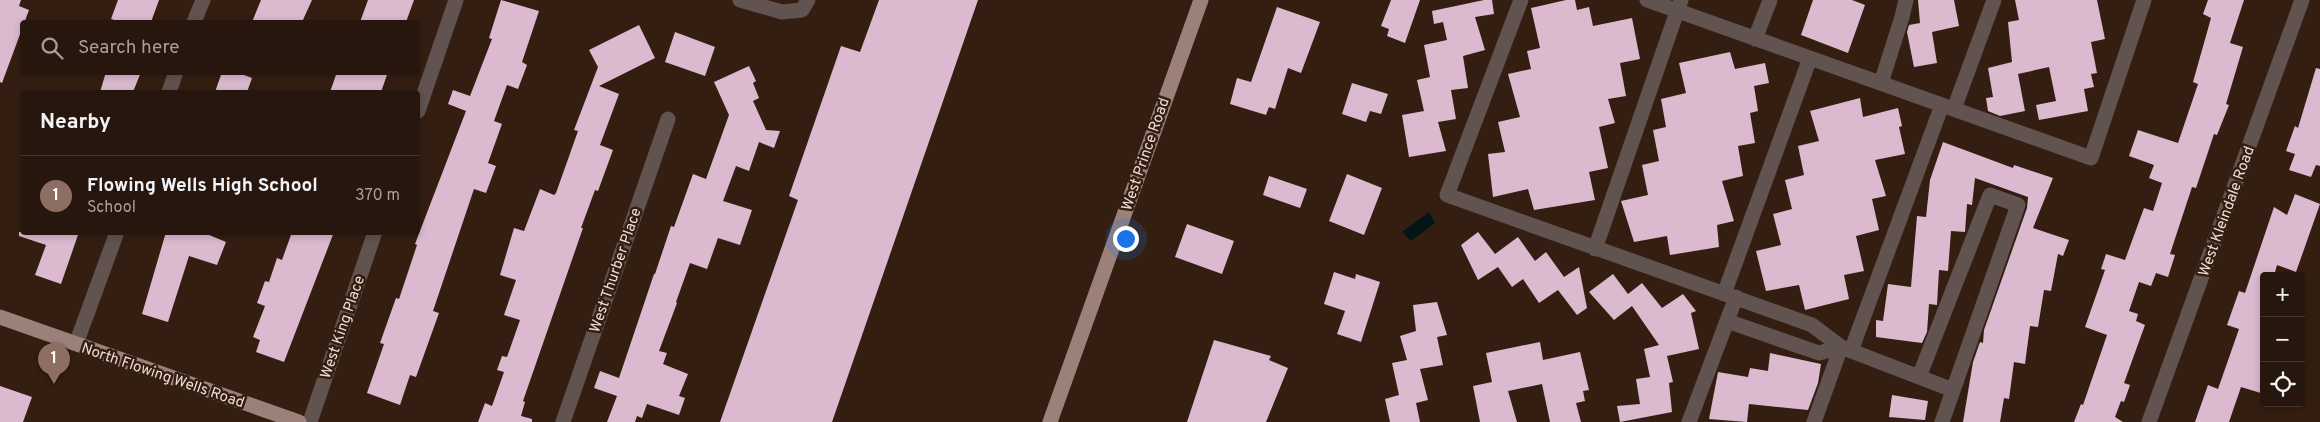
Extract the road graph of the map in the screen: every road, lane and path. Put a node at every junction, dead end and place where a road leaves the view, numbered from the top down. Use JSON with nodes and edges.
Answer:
{"nodes":[{"id":1,"x":203,"y":0,"type":"edge"},
{"id":2,"x":456,"y":0,"type":"edge"},
{"id":3,"x":740,"y":0,"type":"edge"},
{"id":4,"x":808,"y":0,"type":"edge"},
{"id":5,"x":1201,"y":0,"type":"edge"},
{"id":6,"x":1521,"y":0,"type":"edge"},
{"id":7,"x":1647,"y":0,"type":"edge"},
{"id":8,"x":1770,"y":0,"type":"edge"},
{"id":9,"x":1906,"y":0,"type":"edge"},
{"id":10,"x":1994,"y":0,"type":"edge"},
{"id":11,"x":2144,"y":0,"type":"edge"},
{"id":12,"x":2302,"y":0,"type":"edge"},
{"id":13,"x":1679,"y":5,"type":"edge"},
{"id":14,"x":195,"y":20,"type":"edge"},
{"id":15,"x":1755,"y":39,"type":"junction"},
{"id":16,"x":1810,"y":58,"type":"junction"},
{"id":17,"x":175,"y":75,"type":"edge"},
{"id":18,"x":1881,"y":83,"type":"junction"},
{"id":19,"x":170,"y":90,"type":"edge"},
{"id":20,"x":420,"y":105,"type":"edge"},
{"id":21,"x":1948,"y":107,"type":"junction"},
{"id":22,"x":668,"y":119,"type":"dead end"},
{"id":23,"x":117,"y":235,"type":"edge"},
{"id":24,"x":374,"y":235,"type":"edge"},
{"id":25,"x":1595,"y":249,"type":"junction"},
{"id":26,"x":1730,"y":296,"type":"junction"},
{"id":27,"x":0,"y":317,"type":"edge"},
{"id":28,"x":1727,"y":321,"type":"junction"},
{"id":29,"x":76,"y":344,"type":"junction"},
{"id":30,"x":1846,"y":349,"type":"junction"},
{"id":31,"x":1919,"y":377,"type":"junction"},
{"id":32,"x":1953,"y":390,"type":"junction"},
{"id":33,"x":299,"y":422,"type":"edge"},
{"id":34,"x":310,"y":422,"type":"edge"},
{"id":35,"x":563,"y":422,"type":"edge"},
{"id":36,"x":1050,"y":422,"type":"edge"},
{"id":37,"x":1689,"y":422,"type":"edge"},
{"id":38,"x":1814,"y":422,"type":"edge"},
{"id":39,"x":1942,"y":422,"type":"edge"},
{"id":40,"x":2149,"y":422,"type":"edge"}],
"edges":[{"from":1,"to":14,"type":"street"},
{"from":2,"to":20,"type":"street"},
{"from":3,"to":4,"type":"street"},
{"from":5,"to":36,"type":"main road","name":"West Prince Road"},
{"from":6,"to":25,"type":"street"},
{"from":7,"to":13,"type":"street"},
{"from":8,"to":15,"type":"street"},
{"from":9,"to":18,"type":"street"},
{"from":10,"to":21,"type":"street"},
{"from":11,"to":21,"type":"street"},
{"from":12,"to":40,"type":"street","name":"West Kleindale Road"},
{"from":13,"to":15,"type":"street"},
{"from":13,"to":25,"type":"street"},
{"from":15,"to":16,"type":"street"},
{"from":16,"to":18,"type":"street"},
{"from":16,"to":26,"type":"street"},
{"from":17,"to":19,"type":"street"},
{"from":18,"to":21,"type":"street"},
{"from":21,"to":30,"type":"street"},
{"from":22,"to":35,"type":"street","name":"West Thurber Place"},
{"from":23,"to":29,"type":"street"},
{"from":24,"to":34,"type":"street","name":"West King Place"},
{"from":25,"to":26,"type":"street"},
{"from":26,"to":28,"type":"street"},
{"from":26,"to":30,"type":"street"},
{"from":27,"to":29,"type":"main road","name":"North Flowing Wells Road"},
{"from":28,"to":30,"type":"street"},
{"from":28,"to":37,"type":"street"},
{"from":29,"to":33,"type":"main road","name":"North Flowing Wells Road"},
{"from":30,"to":31,"type":"street"},
{"from":30,"to":38,"type":"street"},
{"from":31,"to":32,"type":"street"},
{"from":31,"to":32,"type":"street"},
{"from":32,"to":39,"type":"street"}]}
